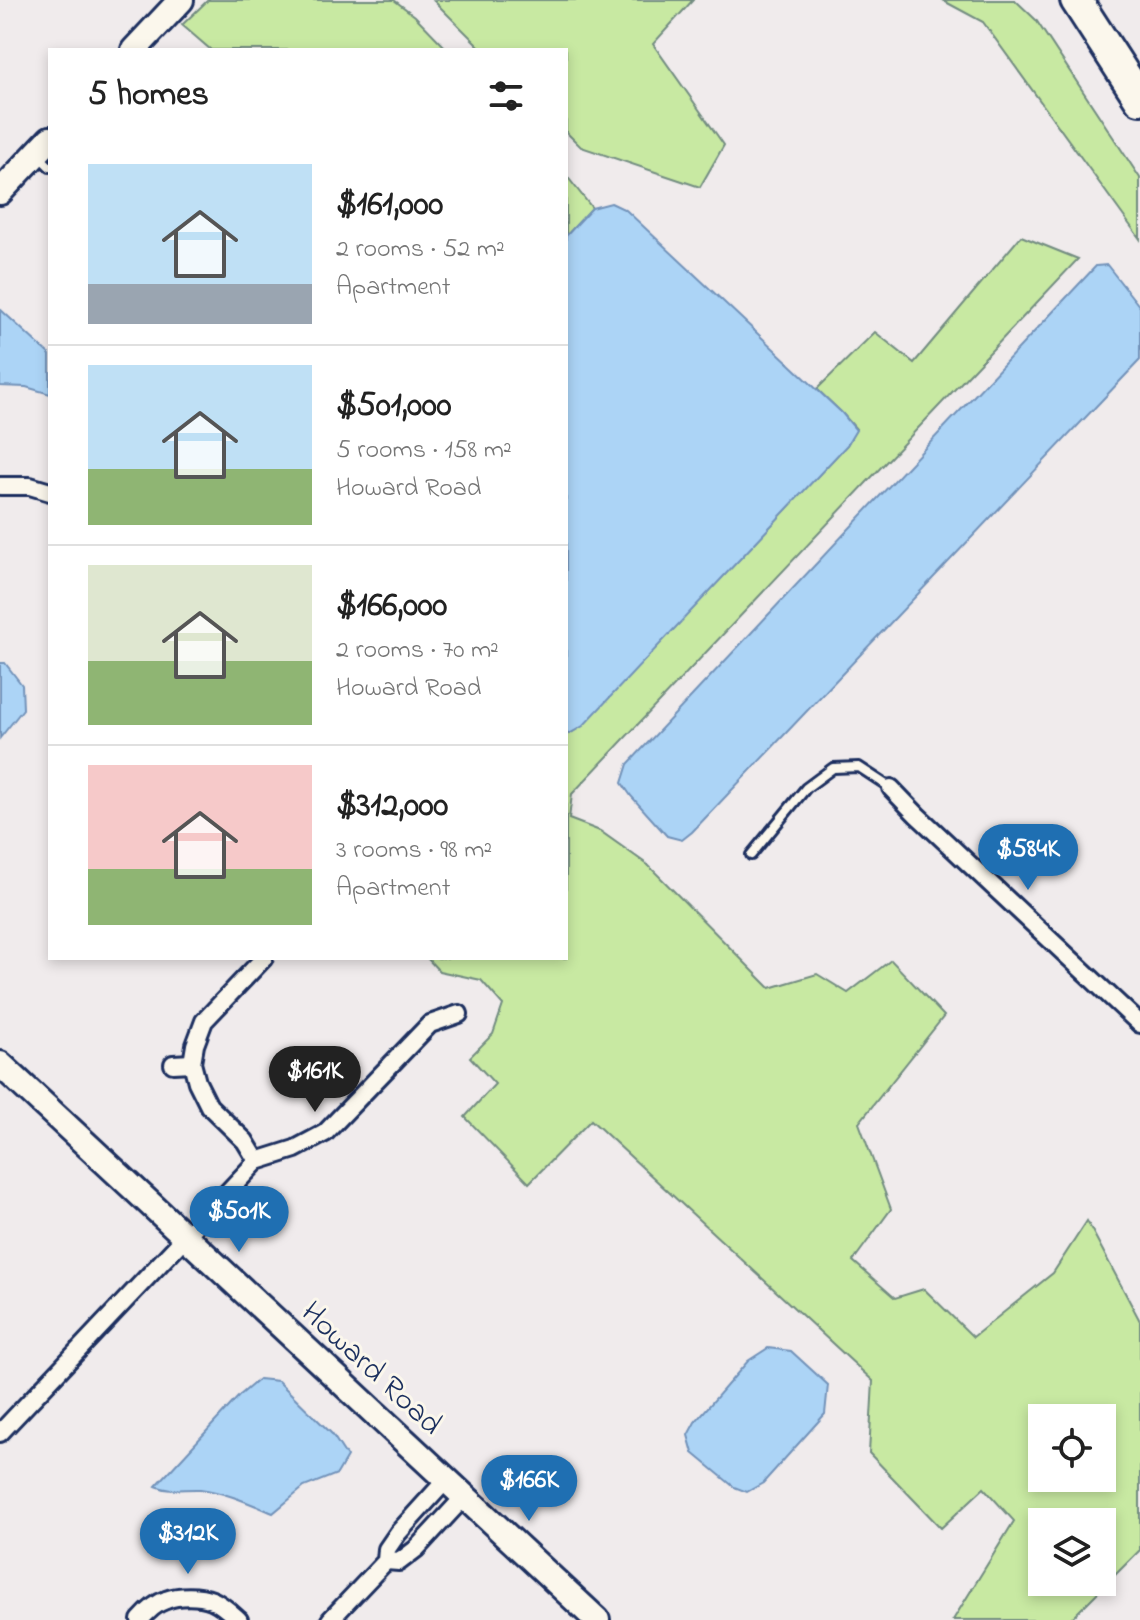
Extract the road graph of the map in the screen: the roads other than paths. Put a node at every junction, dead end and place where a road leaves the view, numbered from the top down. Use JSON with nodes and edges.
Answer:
{"nodes":[{"id":1,"x":181,"y":0,"type":"edge"},
{"id":2,"x":1076,"y":0,"type":"edge"},
{"id":3,"x":136,"y":48,"type":"edge"},
{"id":4,"x":1140,"y":99,"type":"edge"},
{"id":5,"x":45,"y":153,"type":"edge"},
{"id":6,"x":0,"y":192,"type":"edge"},
{"id":7,"x":0,"y":486,"type":"edge"},
{"id":8,"x":48,"y":491,"type":"edge"},
{"id":9,"x":891,"y":788,"type":"joint"},
{"id":10,"x":751,"y":855,"type":"dead end"},
{"id":11,"x":262,"y":960,"type":"edge"},
{"id":12,"x":459,"y":1014,"type":"dead end"},
{"id":13,"x":1140,"y":1024,"type":"edge"},
{"id":14,"x":192,"y":1063,"type":"junction"},
{"id":15,"x":0,"y":1064,"type":"edge"},
{"id":16,"x":173,"y":1064,"type":"dead end"},
{"id":17,"x":257,"y":1161,"type":"junction"},
{"id":18,"x":185,"y":1236,"type":"junction"},
{"id":19,"x":0,"y":1433,"type":"edge"},
{"id":20,"x":447,"y":1479,"type":"junction"},
{"id":21,"x":465,"y":1496,"type":"junction"},
{"id":22,"x":386,"y":1561,"type":"junction"},
{"id":23,"x":140,"y":1620,"type":"edge"},
{"id":24,"x":239,"y":1620,"type":"edge"},
{"id":25,"x":330,"y":1620,"type":"edge"},
{"id":26,"x":597,"y":1620,"type":"edge"}],
"edges":[{"from":1,"to":3,"type":"street"},
{"from":2,"to":4,"type":"highway"},
{"from":5,"to":6,"type":"street"},
{"from":7,"to":8,"type":"street"},
{"from":9,"to":10,"type":"lane"},
{"from":9,"to":13,"type":"street"},
{"from":11,"to":14,"type":"street"},
{"from":12,"to":17,"type":"street"},
{"from":14,"to":16,"type":"street"},
{"from":14,"to":17,"type":"street"},
{"from":15,"to":18,"type":"street","name":"Howard Road"},
{"from":17,"to":18,"type":"street"},
{"from":18,"to":19,"type":"street"},
{"from":18,"to":20,"type":"street","name":"Howard Road"},
{"from":20,"to":21,"type":"street","name":"Howard Road"},
{"from":20,"to":22,"type":"street"},
{"from":21,"to":22,"type":"street"},
{"from":21,"to":26,"type":"street","name":"Howard Road"},
{"from":22,"to":25,"type":"street"},
{"from":23,"to":24,"type":"street"}]}
